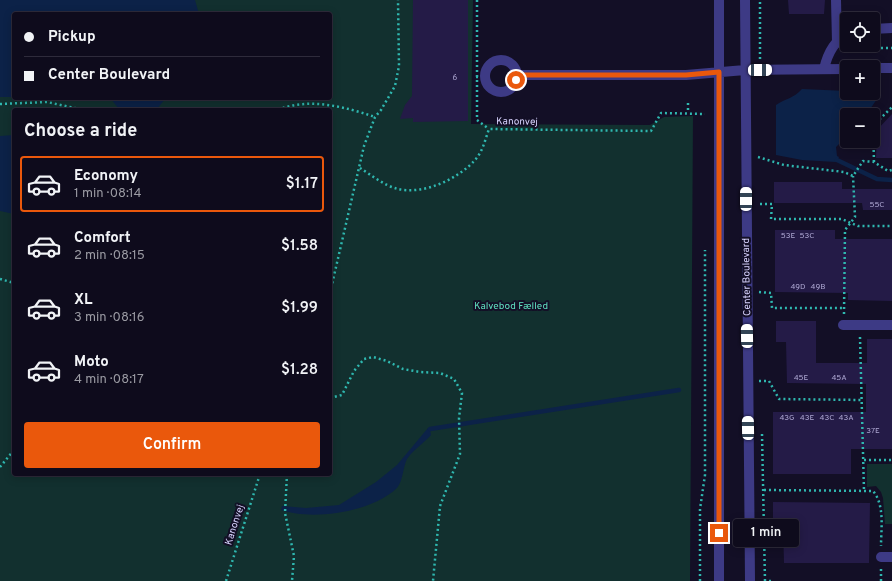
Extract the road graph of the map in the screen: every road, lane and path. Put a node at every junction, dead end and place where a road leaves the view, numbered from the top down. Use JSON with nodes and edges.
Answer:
{"nodes":[{"id":1,"x":398,"y":0,"type":"edge"},
{"id":2,"x":477,"y":0,"type":"edge"},
{"id":3,"x":719,"y":0,"type":"edge"},
{"id":4,"x":745,"y":0,"type":"edge"},
{"id":5,"x":836,"y":0,"type":"edge"},
{"id":6,"x":892,"y":28,"type":"edge"},
{"id":7,"x":880,"y":29,"type":"edge"},
{"id":8,"x":840,"y":39,"type":"edge"},
{"id":9,"x":837,"y":43,"type":"junction"},
{"id":10,"x":892,"y":48,"type":"edge"},
{"id":11,"x":880,"y":68,"type":"edge"},
{"id":12,"x":892,"y":68,"type":"edge"},
{"id":13,"x":824,"y":69,"type":"junction"},
{"id":14,"x":840,"y":69,"type":"edge"},
{"id":15,"x":745,"y":70,"type":"junction"},
{"id":16,"x":719,"y":72,"type":"junction"},
{"id":17,"x":516,"y":75,"type":"junction"},
{"id":18,"x":480,"y":77,"type":"junction"},
{"id":19,"x":688,"y":103,"type":"dead end"},
{"id":20,"x":0,"y":104,"type":"edge"},
{"id":21,"x":892,"y":107,"type":"edge"},
{"id":22,"x":75,"y":108,"type":"edge"},
{"id":23,"x":284,"y":108,"type":"edge"},
{"id":24,"x":688,"y":113,"type":"junction"},
{"id":25,"x":705,"y":114,"type":"dead end"},
{"id":26,"x":374,"y":117,"type":"junction"},
{"id":27,"x":489,"y":129,"type":"junction"},
{"id":28,"x":746,"y":153,"type":"junction"},
{"id":29,"x":874,"y":162,"type":"junction"},
{"id":30,"x":360,"y":168,"type":"junction"},
{"id":31,"x":892,"y":170,"type":"edge"},
{"id":32,"x":854,"y":175,"type":"junction"},
{"id":33,"x":760,"y":204,"type":"dead end"},
{"id":34,"x":850,"y":222,"type":"junction"},
{"id":35,"x":892,"y":226,"type":"edge"},
{"id":36,"x":0,"y":279,"type":"edge"},
{"id":37,"x":12,"y":282,"type":"edge"},
{"id":38,"x":332,"y":285,"type":"edge"},
{"id":39,"x":747,"y":292,"type":"junction"},
{"id":40,"x":844,"y":308,"type":"junction"},
{"id":41,"x":843,"y":325,"type":"joint"},
{"id":42,"x":860,"y":325,"type":"junction"},
{"id":43,"x":892,"y":325,"type":"edge"},
{"id":44,"x":748,"y":381,"type":"junction"},
{"id":45,"x":332,"y":398,"type":"edge"},
{"id":46,"x":862,"y":400,"type":"junction"},
{"id":47,"x":12,"y":452,"type":"edge"},
{"id":48,"x":864,"y":460,"type":"junction"},
{"id":49,"x":892,"y":460,"type":"edge"},
{"id":50,"x":0,"y":467,"type":"edge"},
{"id":51,"x":704,"y":475,"type":"dead end"},
{"id":52,"x":259,"y":476,"type":"edge"},
{"id":53,"x":287,"y":476,"type":"edge"},
{"id":54,"x":749,"y":490,"type":"junction"},
{"id":55,"x":864,"y":491,"type":"junction"},
{"id":56,"x":881,"y":557,"type":"junction"},
{"id":57,"x":892,"y":557,"type":"edge"},
{"id":58,"x":226,"y":581,"type":"edge"},
{"id":59,"x":292,"y":581,"type":"edge"},
{"id":60,"x":432,"y":581,"type":"edge"},
{"id":61,"x":700,"y":581,"type":"edge"},
{"id":62,"x":719,"y":581,"type":"edge"},
{"id":63,"x":750,"y":581,"type":"edge"},
{"id":64,"x":881,"y":581,"type":"edge"}],
"edges":[{"from":1,"to":26,"type":"path"},
{"from":2,"to":18,"type":"path"},
{"from":3,"to":16,"type":"street"},
{"from":4,"to":15,"type":"street","name":"Center Boulevard"},
{"from":5,"to":9,"type":"street"},
{"from":6,"to":7,"type":"street"},
{"from":8,"to":9,"type":"street"},
{"from":9,"to":10,"type":"path"},
{"from":9,"to":13,"type":"street"},
{"from":11,"to":12,"type":"street"},
{"from":13,"to":14,"type":"street"},
{"from":13,"to":15,"type":"street"},
{"from":15,"to":16,"type":"street"},
{"from":15,"to":28,"type":"street","name":"Center Boulevard"},
{"from":16,"to":17,"type":"street"},
{"from":16,"to":62,"type":"street"},
{"from":17,"to":18,"type":"street"},
{"from":17,"to":18,"type":"street"},
{"from":18,"to":27,"type":"path"},
{"from":19,"to":24,"type":"path"},
{"from":20,"to":22,"type":"path"},
{"from":21,"to":29,"type":"path"},
{"from":23,"to":26,"type":"path"},
{"from":24,"to":25,"type":"path","name":"Kanonvej"},
{"from":24,"to":27,"type":"path","name":"Kanonvej"},
{"from":26,"to":30,"type":"path"},
{"from":27,"to":30,"type":"path","name":"Kanonvej"},
{"from":28,"to":32,"type":"path"},
{"from":28,"to":39,"type":"street","name":"Center Boulevard"},
{"from":29,"to":31,"type":"path"},
{"from":29,"to":32,"type":"path"},
{"from":30,"to":38,"type":"path"},
{"from":32,"to":34,"type":"path"},
{"from":33,"to":34,"type":"path"},
{"from":34,"to":35,"type":"path"},
{"from":34,"to":40,"type":"path"},
{"from":36,"to":37,"type":"path"},
{"from":39,"to":40,"type":"path"},
{"from":39,"to":44,"type":"street","name":"Center Boulevard"},
{"from":40,"to":41,"type":"path"},
{"from":41,"to":42,"type":"street"},
{"from":42,"to":43,"type":"street"},
{"from":42,"to":46,"type":"path"},
{"from":44,"to":46,"type":"path"},
{"from":44,"to":54,"type":"street","name":"Center Boulevard"},
{"from":45,"to":60,"type":"path"},
{"from":46,"to":48,"type":"path"},
{"from":47,"to":50,"type":"path"},
{"from":48,"to":49,"type":"path"},
{"from":48,"to":55,"type":"path"},
{"from":51,"to":61,"type":"path"},
{"from":52,"to":58,"type":"path","name":"Kanonvej"},
{"from":53,"to":59,"type":"path"},
{"from":54,"to":55,"type":"path"},
{"from":54,"to":63,"type":"street","name":"Center Boulevard"},
{"from":55,"to":56,"type":"path"},
{"from":56,"to":57,"type":"street"},
{"from":56,"to":64,"type":"path"}]}
